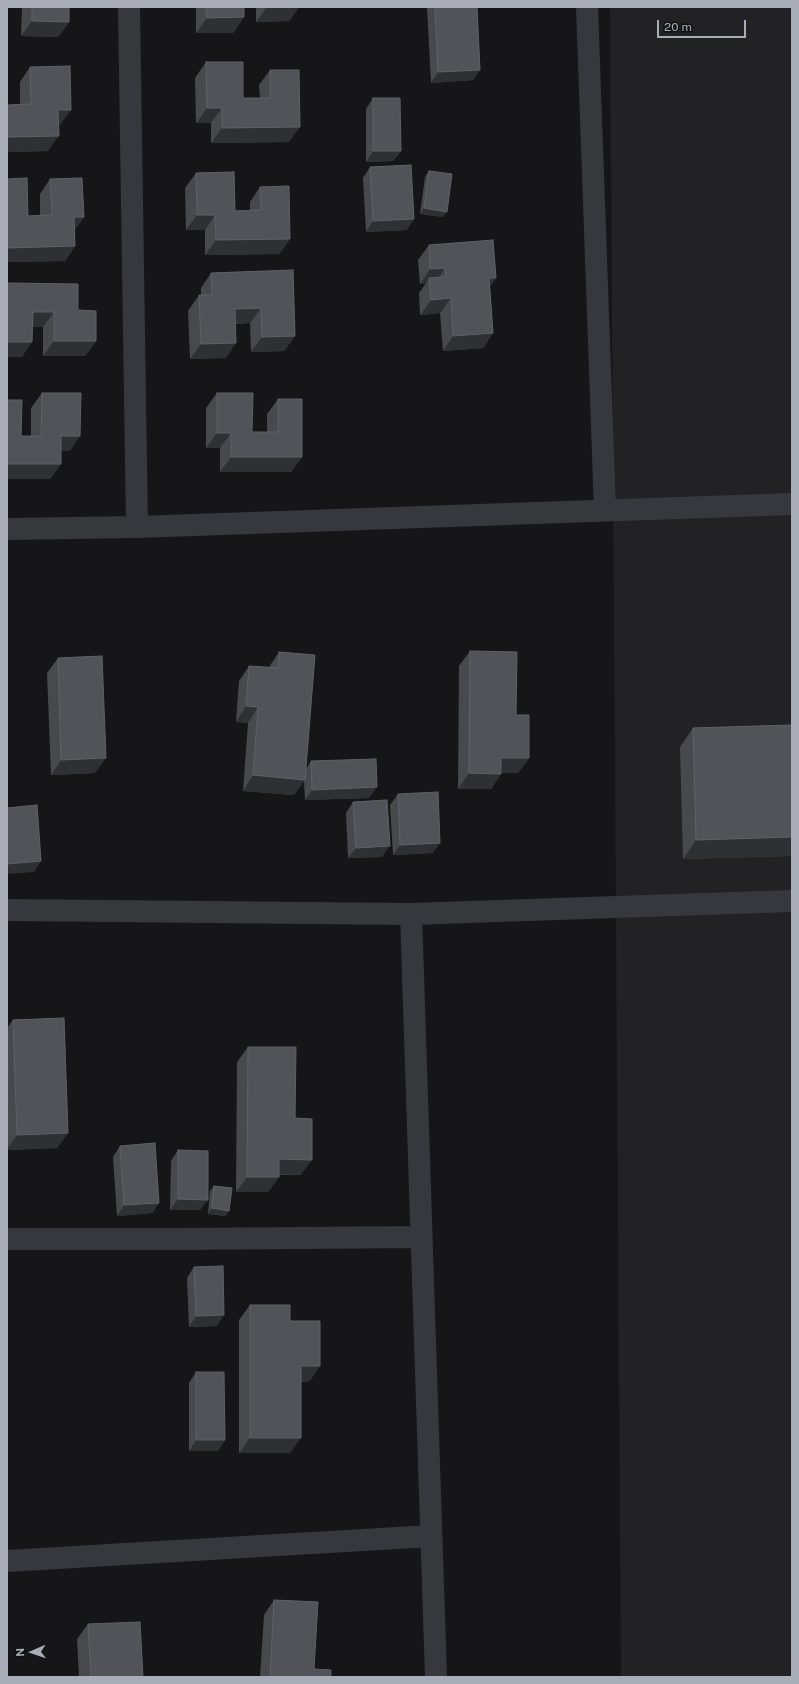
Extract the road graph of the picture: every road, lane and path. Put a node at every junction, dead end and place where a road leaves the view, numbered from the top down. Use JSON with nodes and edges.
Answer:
{"nodes":[{"id":1,"x":129,"y":7,"type":"edge"},
{"id":2,"x":587,"y":7,"type":"edge"},
{"id":3,"x":792,"y":504,"type":"edge"},
{"id":4,"x":605,"y":510,"type":"junction"},
{"id":5,"x":136,"y":527,"type":"junction"},
{"id":6,"x":7,"y":529,"type":"edge"},
{"id":7,"x":792,"y":901,"type":"edge"},
{"id":8,"x":7,"y":910,"type":"edge"},
{"id":9,"x":411,"y":914,"type":"junction"},
{"id":10,"x":421,"y":1237,"type":"junction"},
{"id":11,"x":7,"y":1239,"type":"edge"},
{"id":12,"x":431,"y":1536,"type":"junction"},
{"id":13,"x":7,"y":1561,"type":"edge"},
{"id":14,"x":436,"y":1677,"type":"edge"}],
"edges":[{"from":1,"to":5,"type":"street"},
{"from":2,"to":4,"type":"street"},
{"from":3,"to":4,"type":"street"},
{"from":4,"to":5,"type":"street"},
{"from":5,"to":6,"type":"street"},
{"from":7,"to":9,"type":"street"},
{"from":8,"to":9,"type":"street"},
{"from":9,"to":10,"type":"street"},
{"from":10,"to":11,"type":"street"},
{"from":10,"to":12,"type":"street"},
{"from":12,"to":13,"type":"street"},
{"from":12,"to":14,"type":"street"}]}
